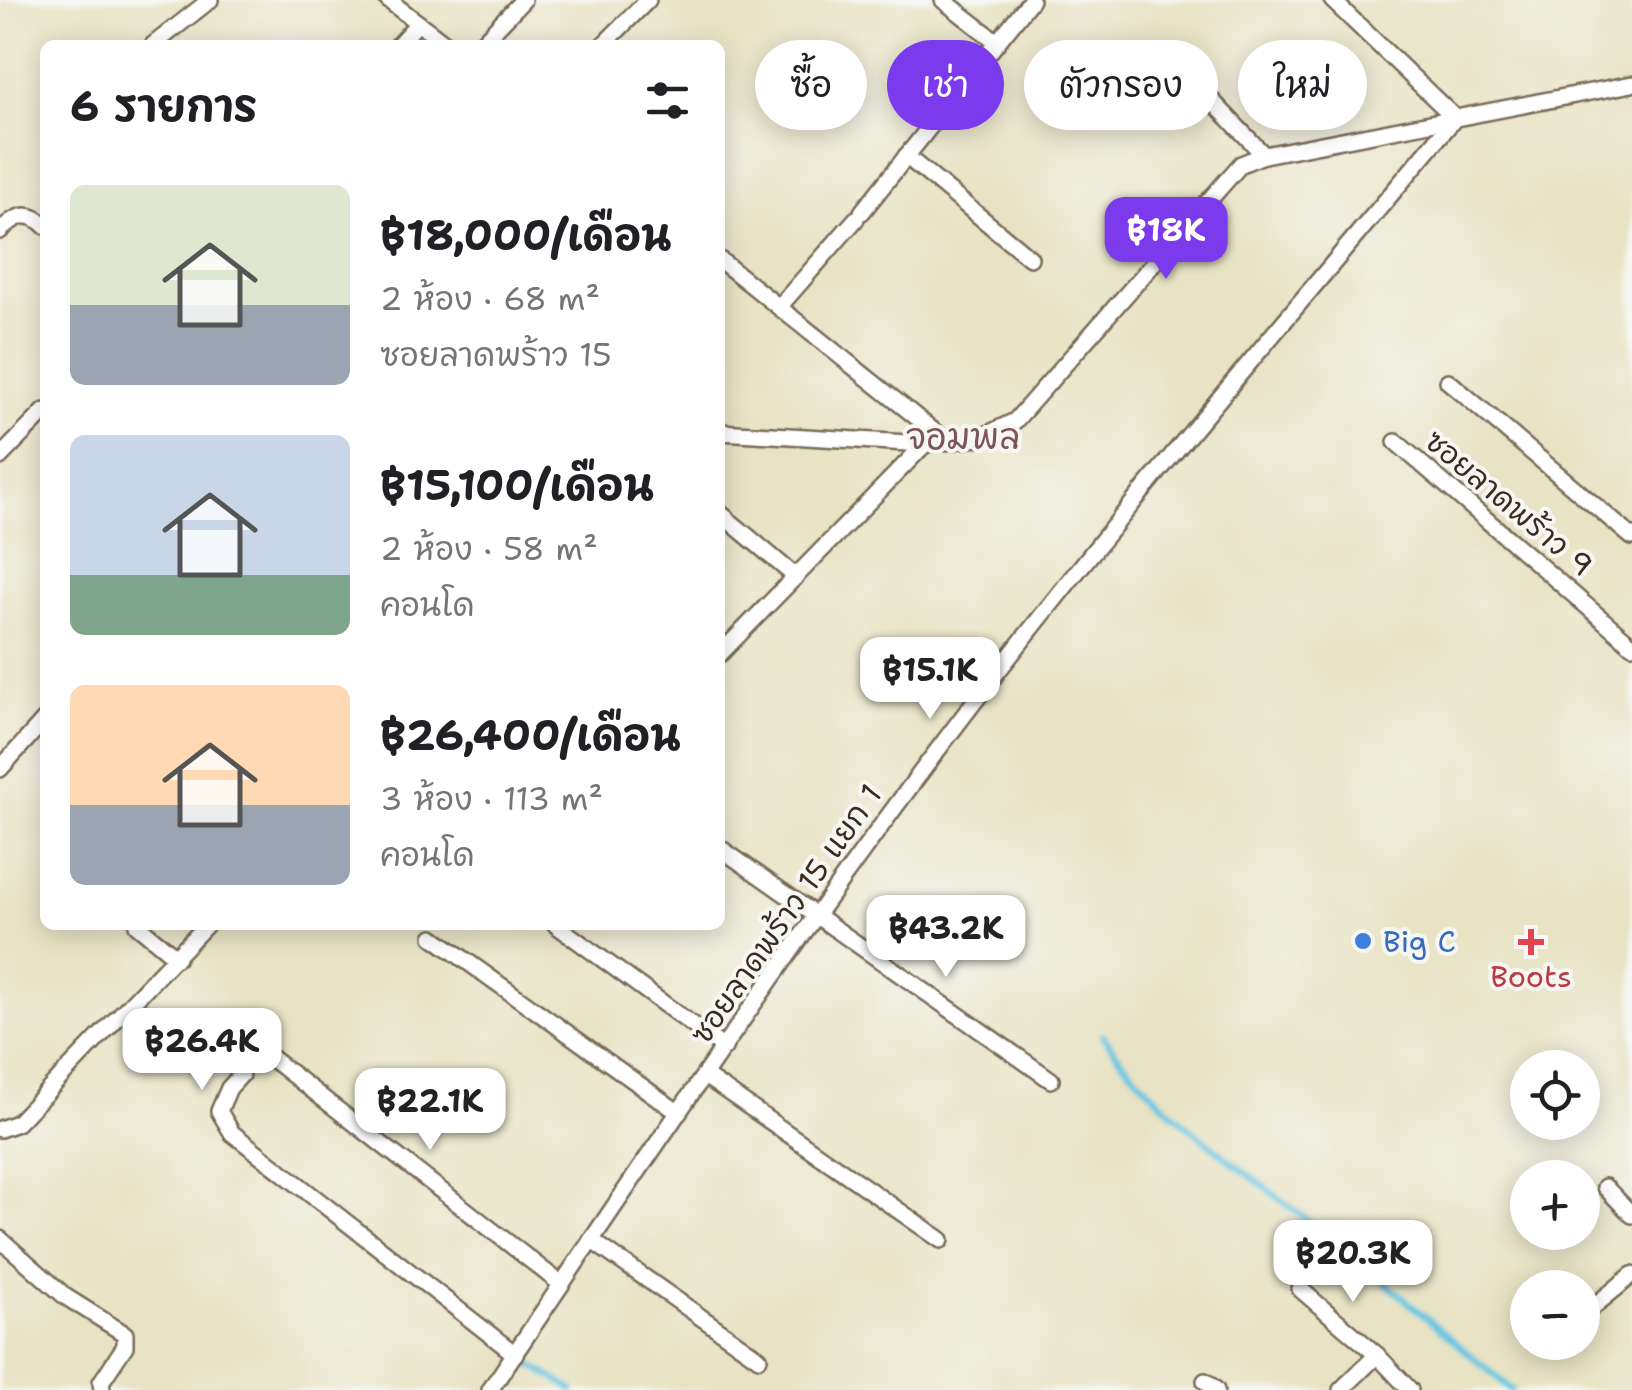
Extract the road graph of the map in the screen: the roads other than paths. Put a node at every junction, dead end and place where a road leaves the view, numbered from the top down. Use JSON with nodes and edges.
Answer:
{"nodes":[{"id":1,"x":210,"y":0,"type":"edge"},
{"id":2,"x":388,"y":0,"type":"edge"},
{"id":3,"x":524,"y":0,"type":"edge"},
{"id":4,"x":648,"y":0,"type":"edge"},
{"id":5,"x":943,"y":0,"type":"edge"},
{"id":6,"x":1030,"y":0,"type":"edge"},
{"id":7,"x":1332,"y":0,"type":"edge"},
{"id":8,"x":418,"y":23,"type":"junction"},
{"id":9,"x":159,"y":40,"type":"edge"},
{"id":10,"x":403,"y":40,"type":"edge"},
{"id":11,"x":440,"y":40,"type":"edge"},
{"id":12,"x":485,"y":40,"type":"edge"},
{"id":13,"x":608,"y":40,"type":"edge"},
{"id":14,"x":994,"y":40,"type":"edge"},
{"id":15,"x":999,"y":40,"type":"edge"},
{"id":16,"x":1632,"y":84,"type":"edge"},
{"id":17,"x":1218,"y":106,"type":"edge"},
{"id":18,"x":1455,"y":118,"type":"junction"},
{"id":19,"x":927,"y":130,"type":"edge"},
{"id":20,"x":1264,"y":154,"type":"junction"},
{"id":21,"x":906,"y":156,"type":"junction"},
{"id":22,"x":40,"y":221,"type":"edge"},
{"id":23,"x":0,"y":230,"type":"edge"},
{"id":24,"x":1030,"y":258,"type":"dead end"},
{"id":25,"x":725,"y":264,"type":"edge"},
{"id":26,"x":779,"y":307,"type":"junction"},
{"id":27,"x":1448,"y":381,"type":"dead end"},
{"id":28,"x":40,"y":416,"type":"edge"},
{"id":29,"x":725,"y":432,"type":"edge"},
{"id":30,"x":945,"y":440,"type":"junction"},
{"id":31,"x":1396,"y":442,"type":"dead end"},
{"id":32,"x":925,"y":444,"type":"junction"},
{"id":33,"x":0,"y":456,"type":"edge"},
{"id":34,"x":725,"y":517,"type":"edge"},
{"id":35,"x":1632,"y":538,"type":"edge"},
{"id":36,"x":796,"y":577,"type":"junction"},
{"id":37,"x":1632,"y":645,"type":"edge"},
{"id":38,"x":725,"y":649,"type":"edge"},
{"id":39,"x":40,"y":725,"type":"edge"},
{"id":40,"x":0,"y":769,"type":"edge"},
{"id":41,"x":725,"y":852,"type":"edge"},
{"id":42,"x":816,"y":916,"type":"junction"},
{"id":43,"x":144,"y":930,"type":"edge"},
{"id":44,"x":202,"y":930,"type":"edge"},
{"id":45,"x":563,"y":930,"type":"edge"},
{"id":46,"x":433,"y":937,"type":"dead end"},
{"id":47,"x":177,"y":958,"type":"junction"},
{"id":48,"x":724,"y":1048,"type":"junction"},
{"id":49,"x":271,"y":1058,"type":"dead end"},
{"id":50,"x":241,"y":1074,"type":"dead end"},
{"id":51,"x":705,"y":1076,"type":"junction"},
{"id":52,"x":1051,"y":1080,"type":"dead end"},
{"id":53,"x":679,"y":1113,"type":"junction"},
{"id":54,"x":0,"y":1130,"type":"edge"},
{"id":55,"x":1605,"y":1187,"type":"dead end"},
{"id":56,"x":1632,"y":1215,"type":"edge"},
{"id":57,"x":0,"y":1239,"type":"edge"},
{"id":58,"x":592,"y":1240,"type":"junction"},
{"id":59,"x":941,"y":1240,"type":"dead end"},
{"id":60,"x":1632,"y":1274,"type":"edge"},
{"id":61,"x":561,"y":1284,"type":"junction"},
{"id":62,"x":1300,"y":1289,"type":"dead end"},
{"id":63,"x":1600,"y":1301,"type":"edge"},
{"id":64,"x":514,"y":1354,"type":"junction"},
{"id":65,"x":1377,"y":1355,"type":"junction"},
{"id":66,"x":759,"y":1358,"type":"dead end"},
{"id":67,"x":102,"y":1390,"type":"edge"},
{"id":68,"x":490,"y":1390,"type":"edge"},
{"id":69,"x":1341,"y":1390,"type":"edge"},
{"id":70,"x":1410,"y":1390,"type":"edge"}],
"edges":[{"from":1,"to":9,"type":"street"},
{"from":2,"to":8,"type":"street"},
{"from":3,"to":12,"type":"street"},
{"from":4,"to":13,"type":"street"},
{"from":5,"to":14,"type":"street"},
{"from":6,"to":15,"type":"street"},
{"from":7,"to":18,"type":"street"},
{"from":8,"to":10,"type":"street"},
{"from":8,"to":11,"type":"street"},
{"from":16,"to":18,"type":"street"},
{"from":17,"to":20,"type":"street"},
{"from":18,"to":20,"type":"street"},
{"from":18,"to":42,"type":"street","name":"ซอยลาดพร้าว 15 แยก 1"},
{"from":19,"to":21,"type":"street"},
{"from":20,"to":30,"type":"street"},
{"from":21,"to":24,"type":"street"},
{"from":21,"to":26,"type":"street"},
{"from":22,"to":23,"type":"street"},
{"from":25,"to":26,"type":"street"},
{"from":26,"to":30,"type":"street"},
{"from":27,"to":35,"type":"street"},
{"from":28,"to":33,"type":"street"},
{"from":29,"to":32,"type":"street"},
{"from":30,"to":32,"type":"street"},
{"from":31,"to":37,"type":"street","name":"ซอยลาดพร้าว 9"},
{"from":32,"to":36,"type":"street"},
{"from":34,"to":36,"type":"street"},
{"from":36,"to":38,"type":"street"},
{"from":39,"to":40,"type":"street"},
{"from":41,"to":42,"type":"street"},
{"from":42,"to":48,"type":"street","name":"ซอยลาดพร้าว 15 แยก 1"},
{"from":42,"to":52,"type":"street"},
{"from":43,"to":47,"type":"street"},
{"from":44,"to":47,"type":"street"},
{"from":45,"to":48,"type":"street"},
{"from":46,"to":53,"type":"street"},
{"from":47,"to":54,"type":"street"},
{"from":48,"to":51,"type":"street","name":"ซอยลาดพร้าว 15 แยก 1"},
{"from":49,"to":61,"type":"street"},
{"from":50,"to":64,"type":"street"},
{"from":51,"to":53,"type":"street","name":"ซอยลาดพร้าว 15 แยก 1"},
{"from":51,"to":59,"type":"street"},
{"from":53,"to":58,"type":"street","name":"ซอยลาดพร้าว 15 แยก 1"},
{"from":55,"to":56,"type":"street"},
{"from":57,"to":67,"type":"street"},
{"from":58,"to":61,"type":"street","name":"ซอยลาดพร้าว 15 แยก 1"},
{"from":58,"to":66,"type":"street"},
{"from":60,"to":63,"type":"street"},
{"from":61,"to":64,"type":"street","name":"ซอยลาดพร้าว 15 แยก 1"},
{"from":62,"to":65,"type":"street"},
{"from":64,"to":68,"type":"street","name":"ซอยลาดพร้าว 15 แยก 1"},
{"from":65,"to":69,"type":"street"},
{"from":65,"to":70,"type":"street"}]}
